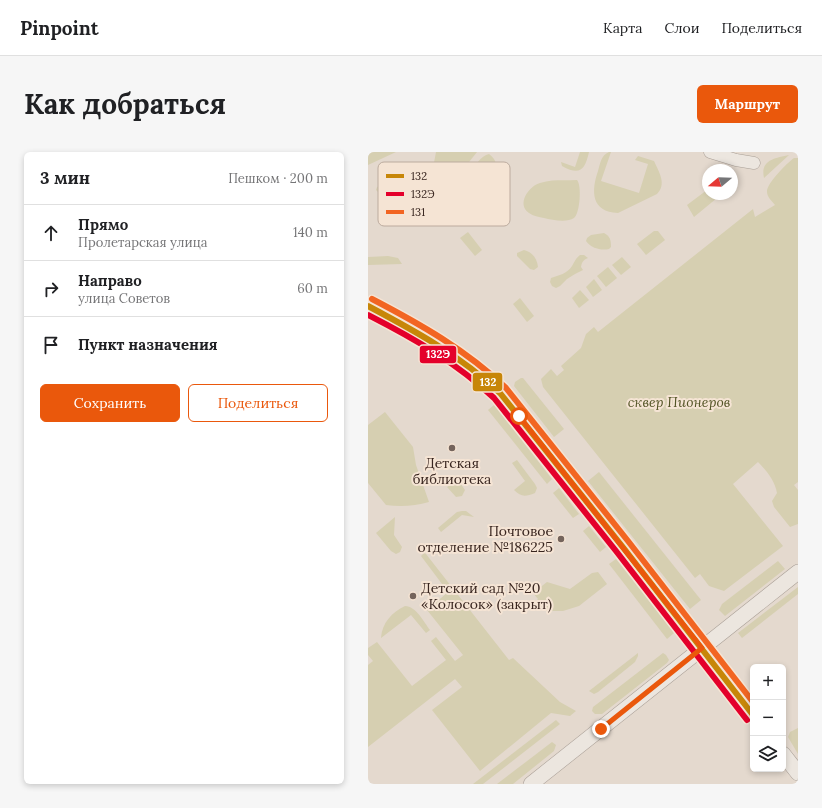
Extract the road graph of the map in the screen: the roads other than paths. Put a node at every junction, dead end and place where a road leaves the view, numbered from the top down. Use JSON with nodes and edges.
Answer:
{"nodes":[{"id":1,"x":710,"y":152,"type":"edge"},
{"id":2,"x":754,"y":163,"type":"dead end"},
{"id":3,"x":368,"y":306,"type":"edge"},
{"id":4,"x":798,"y":572,"type":"edge"},
{"id":5,"x":702,"y":648,"type":"junction"},
{"id":6,"x":750,"y":711,"type":"edge"},
{"id":7,"x":786,"y":758,"type":"edge"},
{"id":8,"x":798,"y":773,"type":"edge"},
{"id":9,"x":531,"y":784,"type":"edge"}],
"edges":[{"from":1,"to":2,"type":"street"},
{"from":3,"to":5,"type":"street"},
{"from":4,"to":5,"type":"street"},
{"from":5,"to":6,"type":"street"},
{"from":5,"to":9,"type":"street"},
{"from":7,"to":8,"type":"street"}]}
